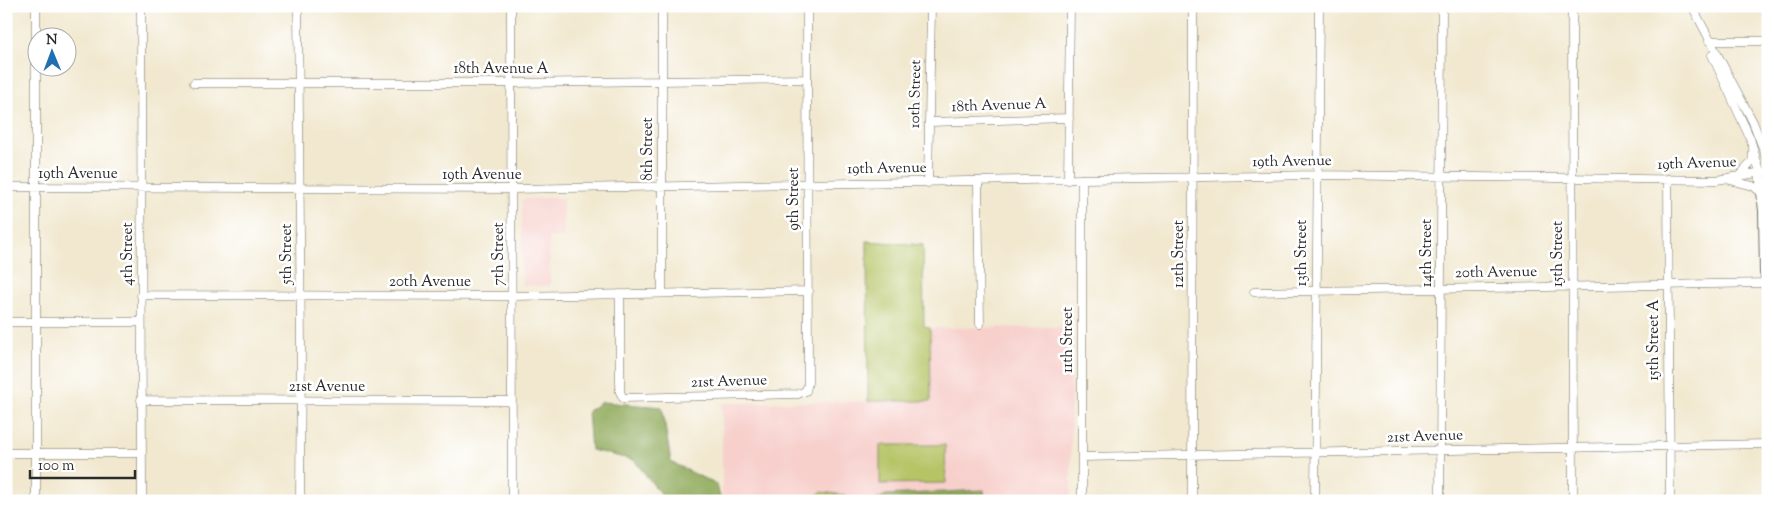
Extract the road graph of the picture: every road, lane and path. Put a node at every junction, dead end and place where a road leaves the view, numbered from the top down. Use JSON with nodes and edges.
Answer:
{"nodes":[{"id":1,"x":36,"y":6,"type":"edge"},
{"id":2,"x":142,"y":6,"type":"edge"},
{"id":3,"x":298,"y":6,"type":"edge"},
{"id":4,"x":511,"y":6,"type":"edge"},
{"id":5,"x":662,"y":6,"type":"edge"},
{"id":6,"x":807,"y":6,"type":"edge"},
{"id":7,"x":931,"y":6,"type":"edge"},
{"id":8,"x":1070,"y":6,"type":"edge"},
{"id":9,"x":1194,"y":6,"type":"edge"},
{"id":10,"x":1319,"y":6,"type":"edge"},
{"id":11,"x":1442,"y":6,"type":"edge"},
{"id":12,"x":1572,"y":6,"type":"edge"},
{"id":13,"x":1692,"y":6,"type":"edge"},
{"id":14,"x":1709,"y":41,"type":"junction"},
{"id":15,"x":1768,"y":41,"type":"edge"},
{"id":16,"x":807,"y":78,"type":"junction"},
{"id":17,"x":662,"y":81,"type":"junction"},
{"id":18,"x":194,"y":83,"type":"dead end"},
{"id":19,"x":299,"y":83,"type":"junction"},
{"id":20,"x":512,"y":83,"type":"junction"},
{"id":21,"x":1069,"y":118,"type":"junction"},
{"id":22,"x":930,"y":122,"type":"junction"},
{"id":23,"x":1752,"y":145,"type":"junction"},
{"id":24,"x":1768,"y":161,"type":"edge"},
{"id":25,"x":1764,"y":172,"type":"edge"},
{"id":26,"x":1316,"y":175,"type":"junction"},
{"id":27,"x":1442,"y":176,"type":"junction"},
{"id":28,"x":1738,"y":177,"type":"junction"},
{"id":29,"x":1192,"y":178,"type":"junction"},
{"id":30,"x":1572,"y":178,"type":"junction"},
{"id":31,"x":1082,"y":179,"type":"junction"},
{"id":32,"x":1668,"y":179,"type":"junction"},
{"id":33,"x":1726,"y":179,"type":"junction"},
{"id":34,"x":1068,"y":180,"type":"junction"},
{"id":35,"x":978,"y":181,"type":"junction"},
{"id":36,"x":928,"y":183,"type":"junction"},
{"id":37,"x":808,"y":184,"type":"junction"},
{"id":38,"x":662,"y":186,"type":"junction"},
{"id":39,"x":6,"y":187,"type":"edge"},
{"id":40,"x":34,"y":187,"type":"junction"},
{"id":41,"x":141,"y":188,"type":"junction"},
{"id":42,"x":300,"y":188,"type":"junction"},
{"id":43,"x":512,"y":188,"type":"junction"},
{"id":44,"x":1764,"y":195,"type":"junction"},
{"id":45,"x":1768,"y":282,"type":"edge"},
{"id":46,"x":1668,"y":284,"type":"junction"},
{"id":47,"x":1572,"y":286,"type":"junction"},
{"id":48,"x":1441,"y":288,"type":"junction"},
{"id":49,"x":809,"y":291,"type":"junction"},
{"id":50,"x":1316,"y":291,"type":"junction"},
{"id":51,"x":662,"y":292,"type":"junction"},
{"id":52,"x":1254,"y":292,"type":"dead end"},
{"id":53,"x":620,"y":294,"type":"junction"},
{"id":54,"x":142,"y":295,"type":"junction"},
{"id":55,"x":300,"y":296,"type":"junction"},
{"id":56,"x":512,"y":296,"type":"junction"},
{"id":57,"x":6,"y":322,"type":"edge"},
{"id":58,"x":36,"y":322,"type":"junction"},
{"id":59,"x":141,"y":322,"type":"junction"},
{"id":60,"x":980,"y":324,"type":"dead end"},
{"id":61,"x":806,"y":392,"type":"joint"},
{"id":62,"x":141,"y":400,"type":"junction"},
{"id":63,"x":301,"y":401,"type":"junction"},
{"id":64,"x":512,"y":401,"type":"junction"},
{"id":65,"x":1768,"y":444,"type":"edge"},
{"id":66,"x":1669,"y":445,"type":"junction"},
{"id":67,"x":1574,"y":447,"type":"junction"},
{"id":68,"x":1440,"y":450,"type":"junction"},
{"id":69,"x":6,"y":453,"type":"edge"},
{"id":70,"x":36,"y":453,"type":"junction"},
{"id":71,"x":142,"y":453,"type":"junction"},
{"id":72,"x":1315,"y":453,"type":"junction"},
{"id":73,"x":1192,"y":455,"type":"junction"},
{"id":74,"x":1082,"y":457,"type":"junction"},
{"id":75,"x":36,"y":501,"type":"edge"},
{"id":76,"x":142,"y":501,"type":"edge"},
{"id":77,"x":300,"y":501,"type":"edge"},
{"id":78,"x":512,"y":501,"type":"edge"},
{"id":79,"x":1082,"y":501,"type":"edge"},
{"id":80,"x":1192,"y":501,"type":"edge"},
{"id":81,"x":1315,"y":501,"type":"edge"},
{"id":82,"x":1440,"y":501,"type":"edge"},
{"id":83,"x":1573,"y":501,"type":"edge"},
{"id":84,"x":1670,"y":501,"type":"edge"}],
"edges":[{"from":1,"to":40,"type":"street"},
{"from":2,"to":41,"type":"street","name":"4th Street"},
{"from":3,"to":19,"type":"street","name":"5th Street"},
{"from":4,"to":20,"type":"street","name":"7th Street"},
{"from":5,"to":17,"type":"street","name":"8th Street"},
{"from":6,"to":16,"type":"street","name":"9th Street"},
{"from":7,"to":22,"type":"street","name":"10th Street"},
{"from":8,"to":21,"type":"street"},
{"from":9,"to":29,"type":"street","name":"12th Street"},
{"from":10,"to":26,"type":"street","name":"13th Street"},
{"from":11,"to":27,"type":"street","name":"14th Street"},
{"from":12,"to":30,"type":"street","name":"15th Street"},
{"from":13,"to":14,"type":"street"},
{"from":14,"to":15,"type":"street"},
{"from":14,"to":23,"type":"street"},
{"from":14,"to":24,"type":"street"},
{"from":16,"to":17,"type":"street","name":"18th Avenue A"},
{"from":16,"to":37,"type":"street","name":"9th Street"},
{"from":17,"to":20,"type":"street","name":"18th Avenue A"},
{"from":17,"to":38,"type":"street","name":"8th Street"},
{"from":18,"to":19,"type":"street","name":"18th Avenue A"},
{"from":19,"to":20,"type":"street","name":"18th Avenue A"},
{"from":19,"to":42,"type":"street","name":"5th Street"},
{"from":20,"to":43,"type":"street","name":"7th Street"},
{"from":21,"to":22,"type":"street","name":"18th Avenue A"},
{"from":21,"to":34,"type":"street"},
{"from":22,"to":36,"type":"street","name":"10th Street"},
{"from":23,"to":25,"type":"street"},
{"from":23,"to":28,"type":"street"},
{"from":25,"to":28,"type":"street","name":"19th Avenue"},
{"from":25,"to":44,"type":"main road"},
{"from":26,"to":27,"type":"street","name":"19th Avenue"},
{"from":26,"to":29,"type":"street","name":"19th Avenue"},
{"from":26,"to":50,"type":"street","name":"13th Street"},
{"from":27,"to":30,"type":"street","name":"19th Avenue"},
{"from":27,"to":48,"type":"street","name":"14th Street"},
{"from":28,"to":33,"type":"street","name":"19th Avenue"},
{"from":29,"to":31,"type":"street","name":"19th Avenue"},
{"from":29,"to":73,"type":"street","name":"12th Street"},
{"from":30,"to":32,"type":"street","name":"19th Avenue"},
{"from":30,"to":47,"type":"street","name":"15th Street"},
{"from":31,"to":34,"type":"street","name":"19th Avenue"},
{"from":31,"to":74,"type":"street","name":"11th Street"},
{"from":32,"to":33,"type":"street","name":"19th Avenue"},
{"from":32,"to":46,"type":"street","name":"15th Street A"},
{"from":33,"to":44,"type":"street"},
{"from":34,"to":35,"type":"street","name":"19th Avenue"},
{"from":35,"to":36,"type":"street","name":"19th Avenue"},
{"from":35,"to":60,"type":"street"},
{"from":36,"to":37,"type":"street","name":"19th Avenue"},
{"from":37,"to":38,"type":"street","name":"19th Avenue"},
{"from":37,"to":49,"type":"street","name":"9th Street"},
{"from":38,"to":43,"type":"street","name":"19th Avenue"},
{"from":38,"to":51,"type":"street","name":"8th Street"},
{"from":39,"to":40,"type":"street","name":"19th Avenue"},
{"from":40,"to":41,"type":"street","name":"19th Avenue"},
{"from":40,"to":58,"type":"street"},
{"from":41,"to":42,"type":"street","name":"19th Avenue"},
{"from":41,"to":54,"type":"street","name":"4th Street"},
{"from":42,"to":43,"type":"street","name":"19th Avenue"},
{"from":42,"to":55,"type":"street","name":"5th Street"},
{"from":43,"to":56,"type":"street","name":"7th Street"},
{"from":44,"to":45,"type":"main road"},
{"from":45,"to":46,"type":"street","name":"20th Avenue"},
{"from":46,"to":47,"type":"street","name":"20th Avenue"},
{"from":46,"to":66,"type":"street","name":"15th Street A"},
{"from":47,"to":48,"type":"street","name":"20th Avenue"},
{"from":47,"to":67,"type":"street","name":"15th Street"},
{"from":48,"to":50,"type":"street","name":"20th Avenue"},
{"from":48,"to":68,"type":"street","name":"14th Street"},
{"from":49,"to":51,"type":"street","name":"20th Avenue"},
{"from":49,"to":61,"type":"street","name":"9th Street"},
{"from":50,"to":52,"type":"street","name":"20th Avenue"},
{"from":50,"to":72,"type":"street","name":"13th Street"},
{"from":51,"to":53,"type":"street","name":"20th Avenue"},
{"from":53,"to":56,"type":"street","name":"20th Avenue"},
{"from":53,"to":61,"type":"street","name":"21st Avenue"},
{"from":54,"to":55,"type":"street","name":"20th Avenue"},
{"from":54,"to":59,"type":"street","name":"4th Street"},
{"from":55,"to":56,"type":"street","name":"20th Avenue"},
{"from":55,"to":63,"type":"street","name":"5th Street"},
{"from":56,"to":64,"type":"street","name":"7th Street"},
{"from":57,"to":58,"type":"street"},
{"from":58,"to":59,"type":"street"},
{"from":58,"to":70,"type":"street"},
{"from":59,"to":62,"type":"street","name":"4th Street"},
{"from":62,"to":63,"type":"street","name":"21st Avenue"},
{"from":62,"to":71,"type":"street","name":"4th Street"},
{"from":63,"to":64,"type":"street","name":"21st Avenue"},
{"from":63,"to":77,"type":"street","name":"5th Street"},
{"from":64,"to":78,"type":"street","name":"7th Street"},
{"from":65,"to":66,"type":"street","name":"21st Avenue"},
{"from":66,"to":67,"type":"street","name":"21st Avenue"},
{"from":66,"to":84,"type":"street","name":"15th Street A"},
{"from":67,"to":68,"type":"street","name":"21st Avenue"},
{"from":67,"to":83,"type":"street","name":"15th Street"},
{"from":68,"to":72,"type":"street","name":"21st Avenue"},
{"from":68,"to":82,"type":"street","name":"14th Street"},
{"from":69,"to":70,"type":"street"},
{"from":70,"to":71,"type":"street"},
{"from":70,"to":75,"type":"street"},
{"from":71,"to":76,"type":"street","name":"4th Street"},
{"from":72,"to":73,"type":"street","name":"21st Avenue"},
{"from":72,"to":81,"type":"street","name":"13th Street"},
{"from":73,"to":74,"type":"street","name":"21st Avenue"},
{"from":73,"to":80,"type":"street","name":"12th Street"},
{"from":74,"to":79,"type":"street","name":"11th Street"}]}
